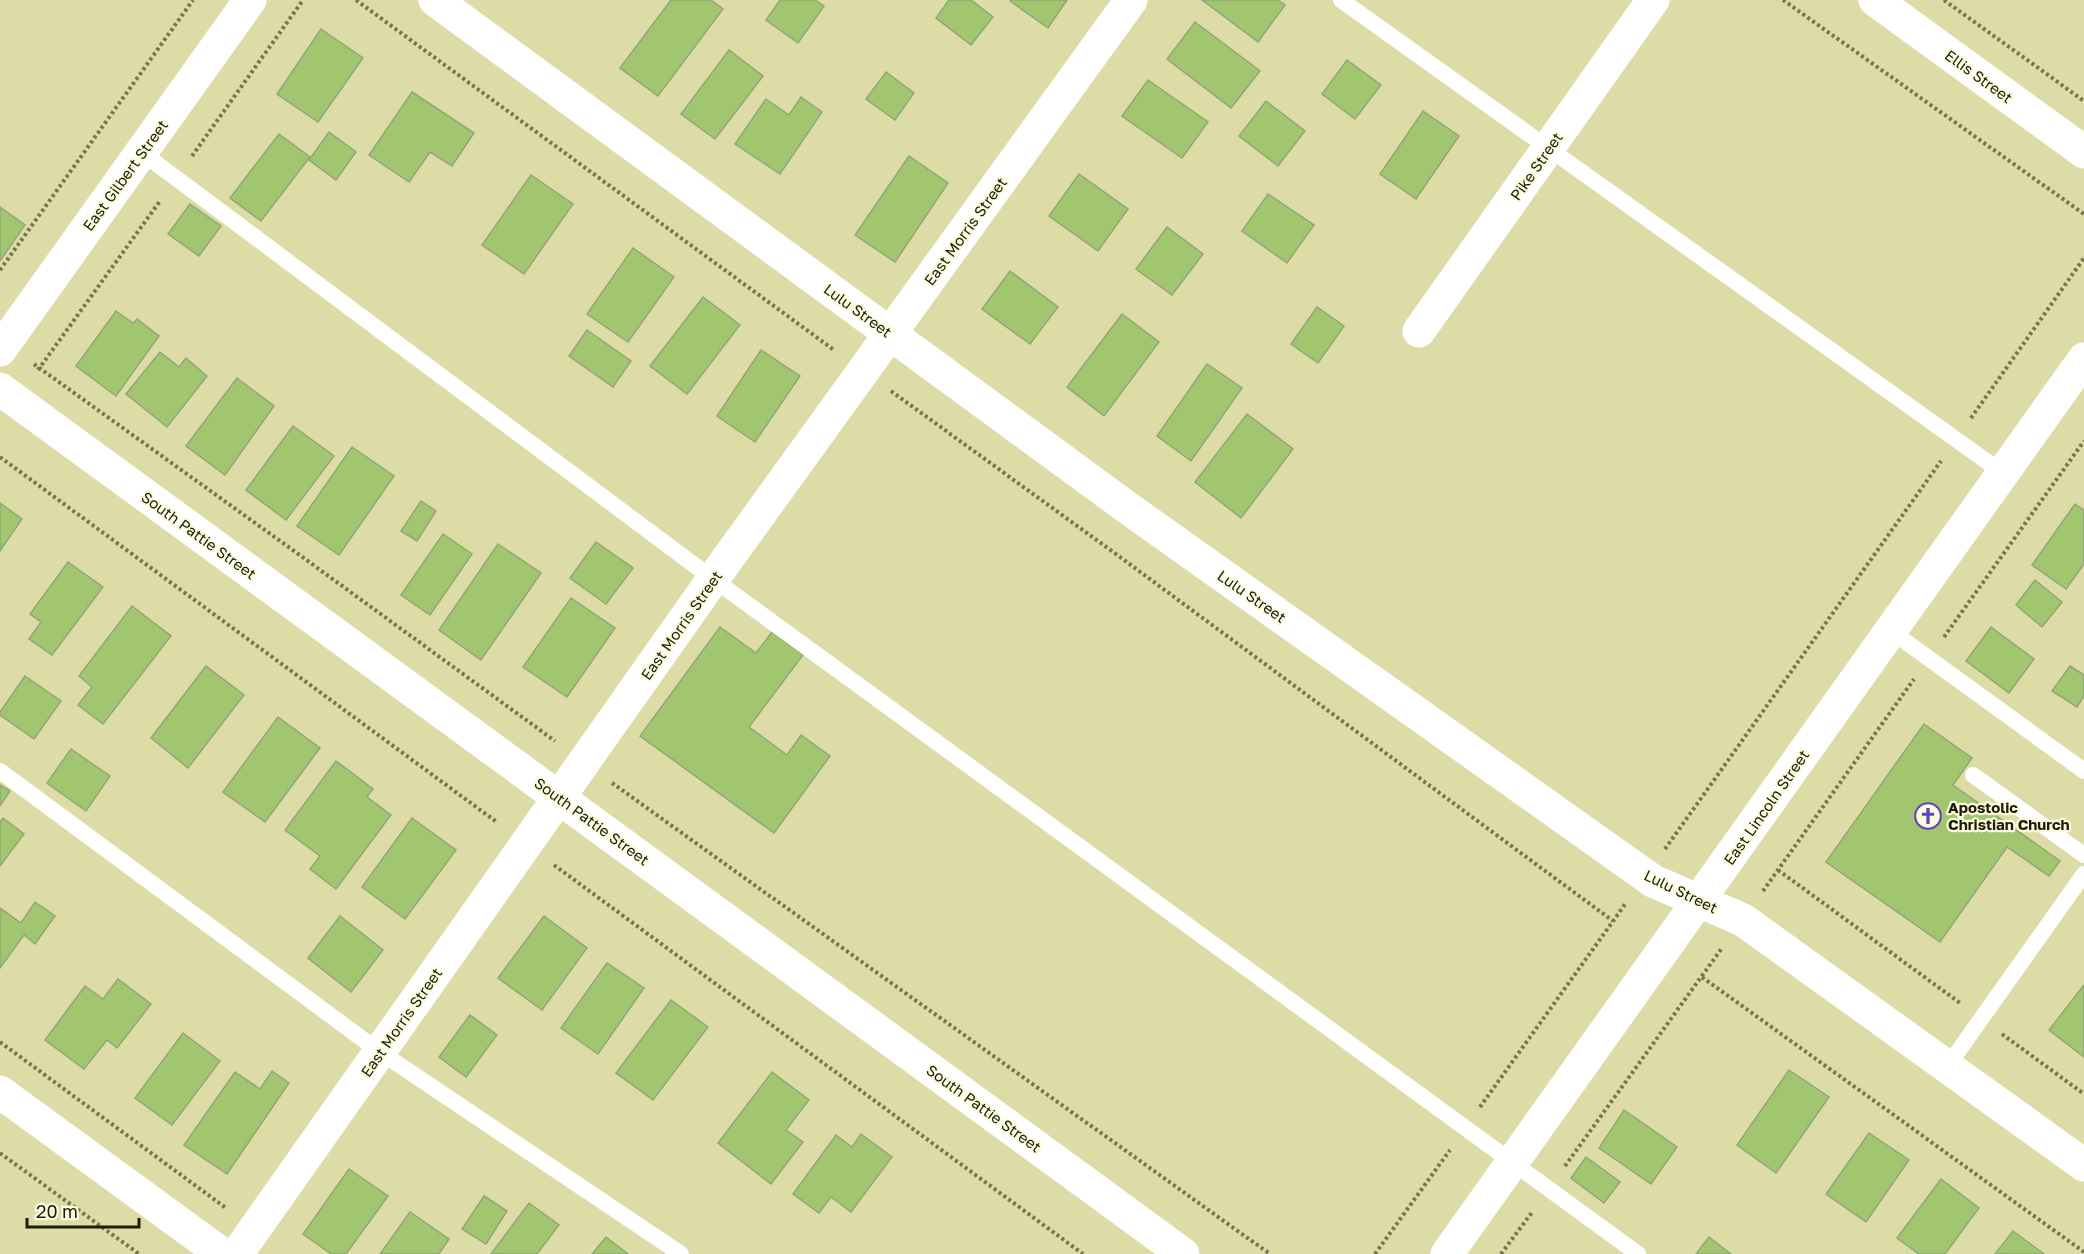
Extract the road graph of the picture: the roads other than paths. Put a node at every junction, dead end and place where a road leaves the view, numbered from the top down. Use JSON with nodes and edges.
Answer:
{"nodes":[{"id":1,"x":250,"y":0,"type":"edge"},
{"id":2,"x":435,"y":0,"type":"edge"},
{"id":3,"x":1131,"y":0,"type":"edge"},
{"id":4,"x":1341,"y":0,"type":"edge"},
{"id":5,"x":1653,"y":0,"type":"edge"},
{"id":6,"x":1875,"y":0,"type":"edge"},
{"id":7,"x":1548,"y":148,"type":"junction"},
{"id":8,"x":141,"y":152,"type":"junction"},
{"id":9,"x":2084,"y":152,"type":"edge"},
{"id":10,"x":1419,"y":331,"type":"dead end"},
{"id":11,"x":891,"y":334,"type":"junction"},
{"id":12,"x":2,"y":346,"type":"edge"},
{"id":13,"x":2084,"y":359,"type":"edge"},
{"id":14,"x":8,"y":395,"type":"edge"},
{"id":15,"x":2003,"y":473,"type":"junction"},
{"id":16,"x":713,"y":579,"type":"junction"},
{"id":17,"x":1891,"y":631,"type":"junction"},
{"id":18,"x":0,"y":771,"type":"edge"},
{"id":19,"x":2084,"y":771,"type":"edge"},
{"id":20,"x":1973,"y":775,"type":"dead end"},
{"id":21,"x":560,"y":798,"type":"junction"},
{"id":22,"x":2084,"y":855,"type":"edge"},
{"id":23,"x":2084,"y":874,"type":"edge"},
{"id":24,"x":1700,"y":901,"type":"junction"},
{"id":25,"x":380,"y":1052,"type":"junction"},
{"id":26,"x":1947,"y":1067,"type":"junction"},
{"id":27,"x":0,"y":1092,"type":"edge"},
{"id":28,"x":1512,"y":1163,"type":"junction"},
{"id":29,"x":2084,"y":1165,"type":"edge"},
{"id":30,"x":246,"y":1242,"type":"edge"},
{"id":31,"x":222,"y":1254,"type":"edge"},
{"id":32,"x":681,"y":1254,"type":"edge"},
{"id":33,"x":1183,"y":1254,"type":"edge"},
{"id":34,"x":1447,"y":1254,"type":"edge"},
{"id":35,"x":1638,"y":1254,"type":"edge"}],
"edges":[{"from":1,"to":8,"type":"street","name":"East Gilbert Street"},
{"from":2,"to":11,"type":"street","name":"Lulu Street"},
{"from":3,"to":11,"type":"street","name":"East Morris Street"},
{"from":4,"to":7,"type":"lane"},
{"from":5,"to":7,"type":"street","name":"Pike Street"},
{"from":6,"to":9,"type":"street","name":"Ellis Street"},
{"from":7,"to":10,"type":"street","name":"Pike Street"},
{"from":7,"to":15,"type":"lane"},
{"from":8,"to":12,"type":"street","name":"East Gilbert Street"},
{"from":8,"to":16,"type":"lane"},
{"from":11,"to":16,"type":"street","name":"East Morris Street"},
{"from":11,"to":24,"type":"street","name":"Lulu Street"},
{"from":13,"to":15,"type":"street","name":"East Lincoln Street"},
{"from":14,"to":21,"type":"street","name":"South Pattie Street"},
{"from":15,"to":17,"type":"street","name":"East Lincoln Street"},
{"from":16,"to":21,"type":"street","name":"East Morris Street"},
{"from":16,"to":28,"type":"lane"},
{"from":17,"to":19,"type":"lane"},
{"from":17,"to":24,"type":"street","name":"East Lincoln Street"},
{"from":18,"to":25,"type":"lane"},
{"from":20,"to":22,"type":"lane"},
{"from":21,"to":25,"type":"street","name":"East Morris Street"},
{"from":21,"to":33,"type":"street","name":"South Pattie Street"},
{"from":23,"to":26,"type":"lane"},
{"from":24,"to":26,"type":"street","name":"Lulu Street"},
{"from":24,"to":28,"type":"street","name":"East Lincoln Street"},
{"from":25,"to":30,"type":"street","name":"East Morris Street"},
{"from":25,"to":32,"type":"lane"},
{"from":26,"to":29,"type":"street","name":"Lulu Street"},
{"from":27,"to":31,"type":"street"},
{"from":28,"to":34,"type":"street","name":"East Lincoln Street"},
{"from":28,"to":35,"type":"lane"}]}
